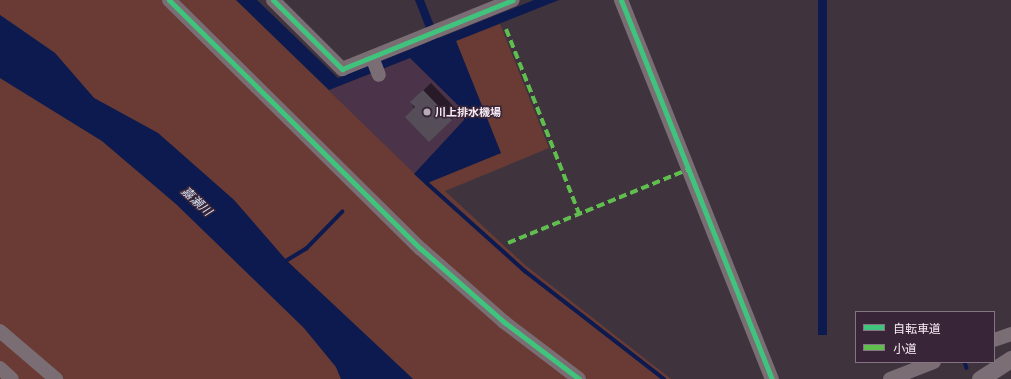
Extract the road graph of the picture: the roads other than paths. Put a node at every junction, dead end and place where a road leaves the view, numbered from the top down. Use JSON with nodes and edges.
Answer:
{"nodes":[{"id":1,"x":169,"y":0,"type":"edge"},
{"id":2,"x":273,"y":0,"type":"edge"},
{"id":3,"x":513,"y":0,"type":"edge"},
{"id":4,"x":621,"y":0,"type":"edge"},
{"id":5,"x":372,"y":57,"type":"junction"},
{"id":6,"x":379,"y":75,"type":"dead end"},
{"id":7,"x":0,"y":331,"type":"edge"},
{"id":8,"x":1011,"y":334,"type":"edge"},
{"id":9,"x":995,"y":340,"type":"edge"},
{"id":10,"x":1011,"y":359,"type":"edge"},
{"id":11,"x":931,"y":363,"type":"edge"},
{"id":12,"x":0,"y":368,"type":"edge"},
{"id":13,"x":12,"y":379,"type":"edge"},
{"id":14,"x":56,"y":379,"type":"edge"},
{"id":15,"x":579,"y":379,"type":"edge"},
{"id":16,"x":772,"y":379,"type":"edge"},
{"id":17,"x":890,"y":379,"type":"edge"},
{"id":18,"x":980,"y":379,"type":"edge"}],
"edges":[{"from":1,"to":15,"type":"street"},
{"from":2,"to":5,"type":"street"},
{"from":3,"to":5,"type":"street"},
{"from":4,"to":16,"type":"street"},
{"from":5,"to":6,"type":"street"},
{"from":7,"to":14,"type":"street"},
{"from":8,"to":9,"type":"street"},
{"from":10,"to":18,"type":"main road"},
{"from":11,"to":17,"type":"street"},
{"from":12,"to":13,"type":"street"}]}
